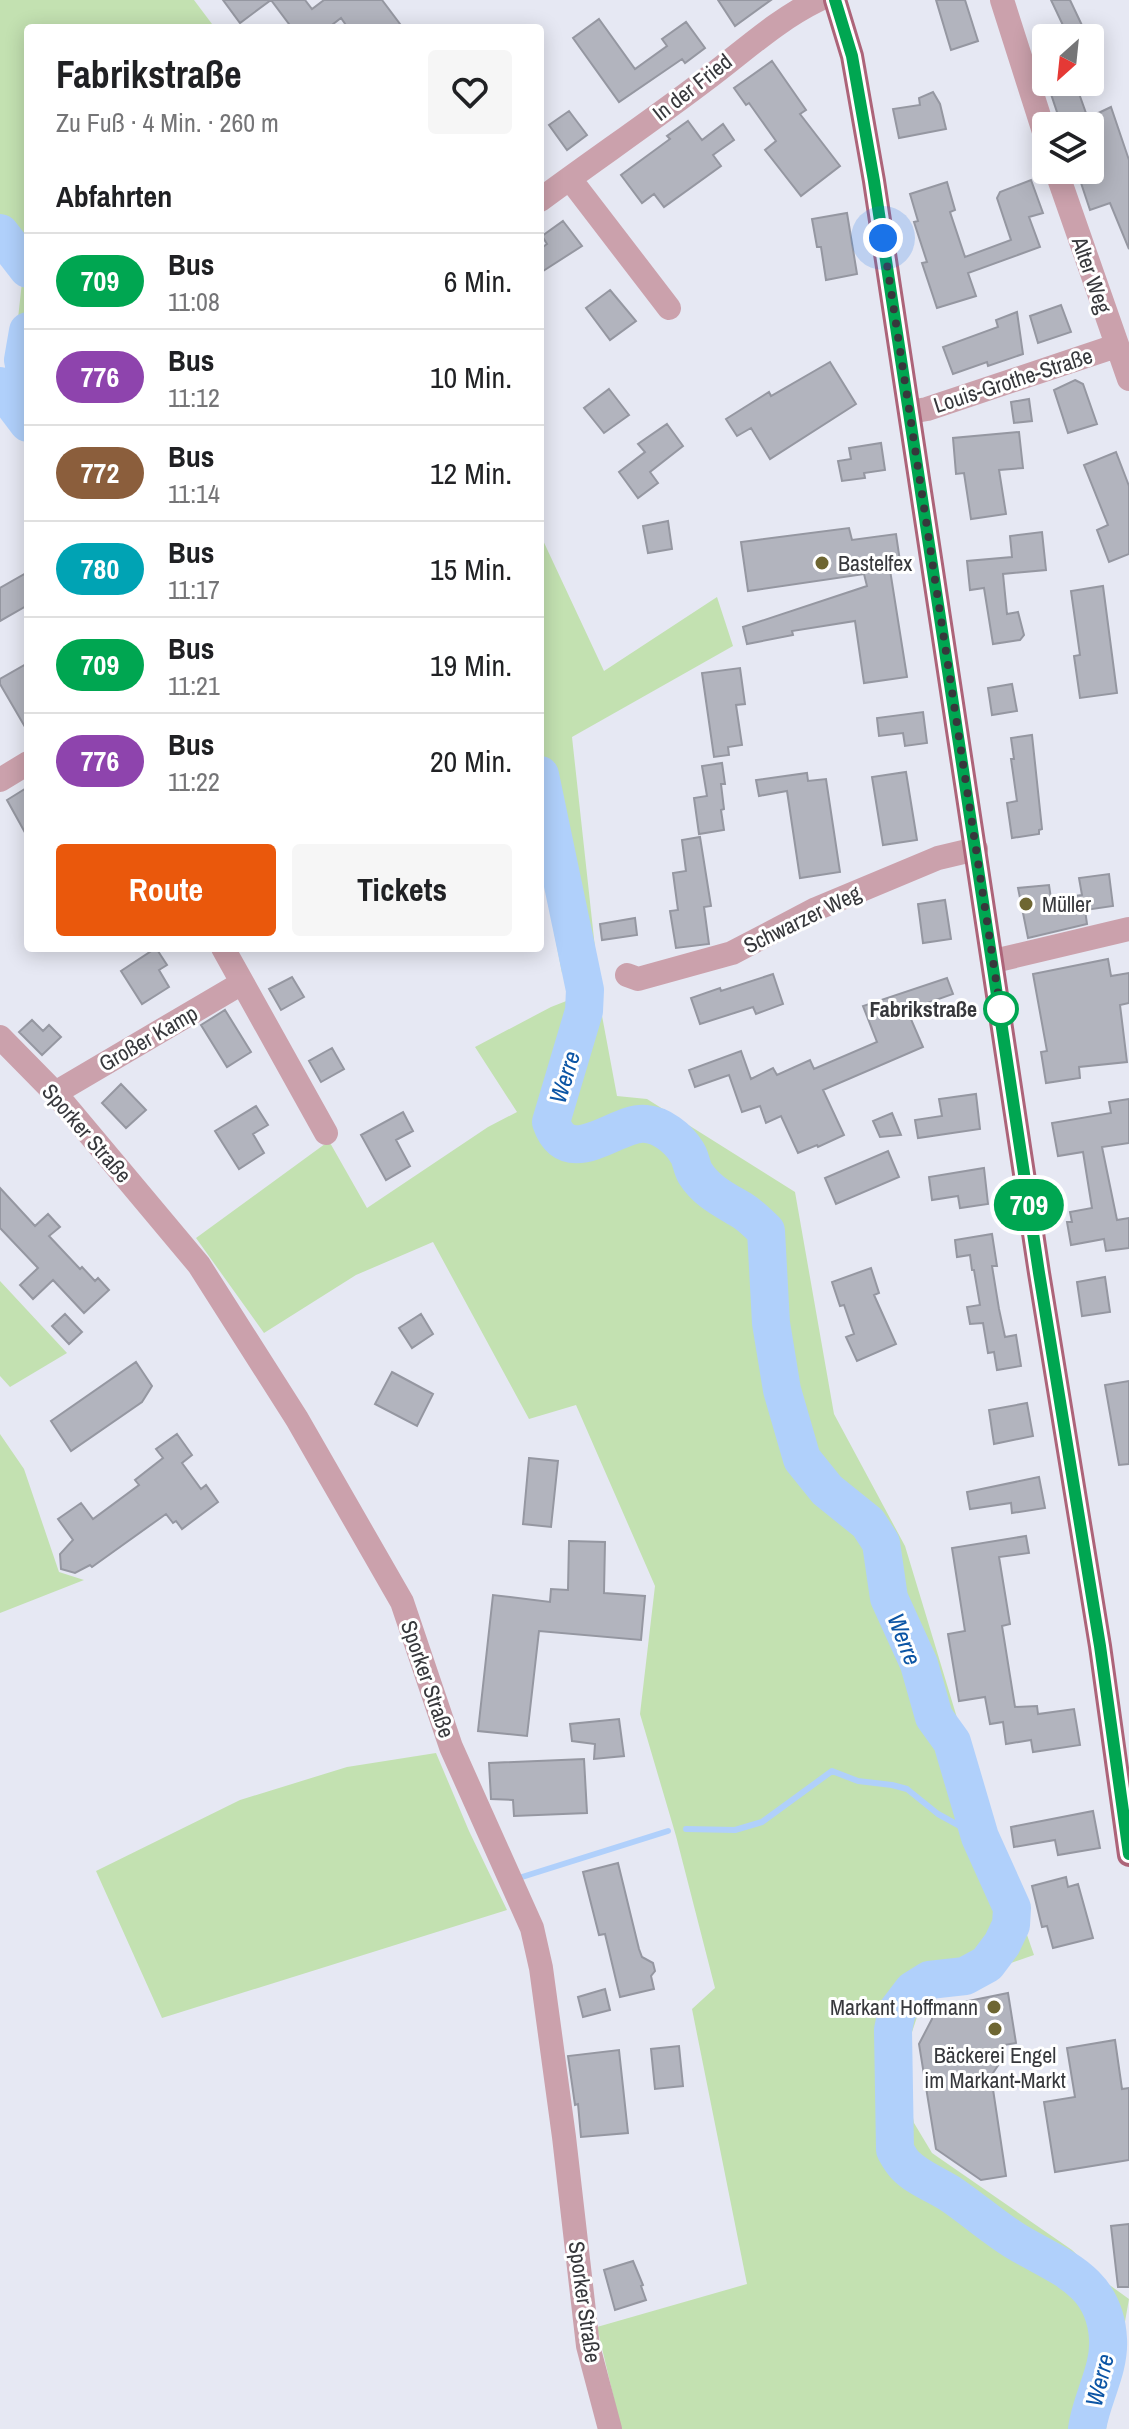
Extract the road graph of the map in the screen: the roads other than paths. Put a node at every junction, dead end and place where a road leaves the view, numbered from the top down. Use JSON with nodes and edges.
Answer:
{"nodes":[{"id":1,"x":818,"y":0,"type":"edge"},
{"id":2,"x":835,"y":0,"type":"edge"},
{"id":3,"x":1002,"y":0,"type":"edge"},
{"id":4,"x":1038,"y":112,"type":"edge"},
{"id":5,"x":570,"y":179,"type":"junction"},
{"id":6,"x":1061,"y":184,"type":"edge"},
{"id":7,"x":544,"y":197,"type":"edge"},
{"id":8,"x":669,"y":308,"type":"dead end"},
{"id":9,"x":1116,"y":346,"type":"junction"},
{"id":10,"x":1129,"y":379,"type":"edge"},
{"id":11,"x":910,"y":412,"type":"junction"},
{"id":12,"x":24,"y":765,"type":"edge"},
{"id":13,"x":0,"y":780,"type":"edge"},
{"id":14,"x":976,"y":849,"type":"junction"},
{"id":15,"x":1129,"y":929,"type":"edge"},
{"id":16,"x":225,"y":952,"type":"edge"},
{"id":17,"x":994,"y":961,"type":"junction"},
{"id":18,"x":627,"y":975,"type":"dead end"},
{"id":19,"x":242,"y":983,"type":"junction"},
{"id":20,"x":0,"y":1037,"type":"edge"},
{"id":21,"x":55,"y":1093,"type":"junction"},
{"id":22,"x":326,"y":1133,"type":"dead end"},
{"id":23,"x":1120,"y":1734,"type":"edge"},
{"id":24,"x":1129,"y":1855,"type":"edge"},
{"id":25,"x":610,"y":2429,"type":"edge"}],
"edges":[{"from":1,"to":5,"type":"street","name":"In der Fried"},
{"from":2,"to":11,"type":"main road"},
{"from":3,"to":4,"type":"street"},
{"from":5,"to":7,"type":"street","name":"In der Fried"},
{"from":5,"to":8,"type":"street"},
{"from":6,"to":9,"type":"street","name":"Alter Weg"},
{"from":9,"to":10,"type":"street","name":"Alter Weg"},
{"from":9,"to":11,"type":"street","name":"Louis-Grothe-Straße"},
{"from":11,"to":14,"type":"main road"},
{"from":12,"to":13,"type":"street"},
{"from":14,"to":17,"type":"main road"},
{"from":14,"to":18,"type":"street","name":"Schwarzer Weg"},
{"from":15,"to":17,"type":"street"},
{"from":16,"to":19,"type":"street"},
{"from":17,"to":23,"type":"main road"},
{"from":19,"to":21,"type":"street","name":"Großer Kamp"},
{"from":19,"to":22,"type":"street"},
{"from":20,"to":21,"type":"street","name":"Sporker Straße"},
{"from":21,"to":25,"type":"street","name":"Sporker Straße"},
{"from":23,"to":24,"type":"main road"}]}
